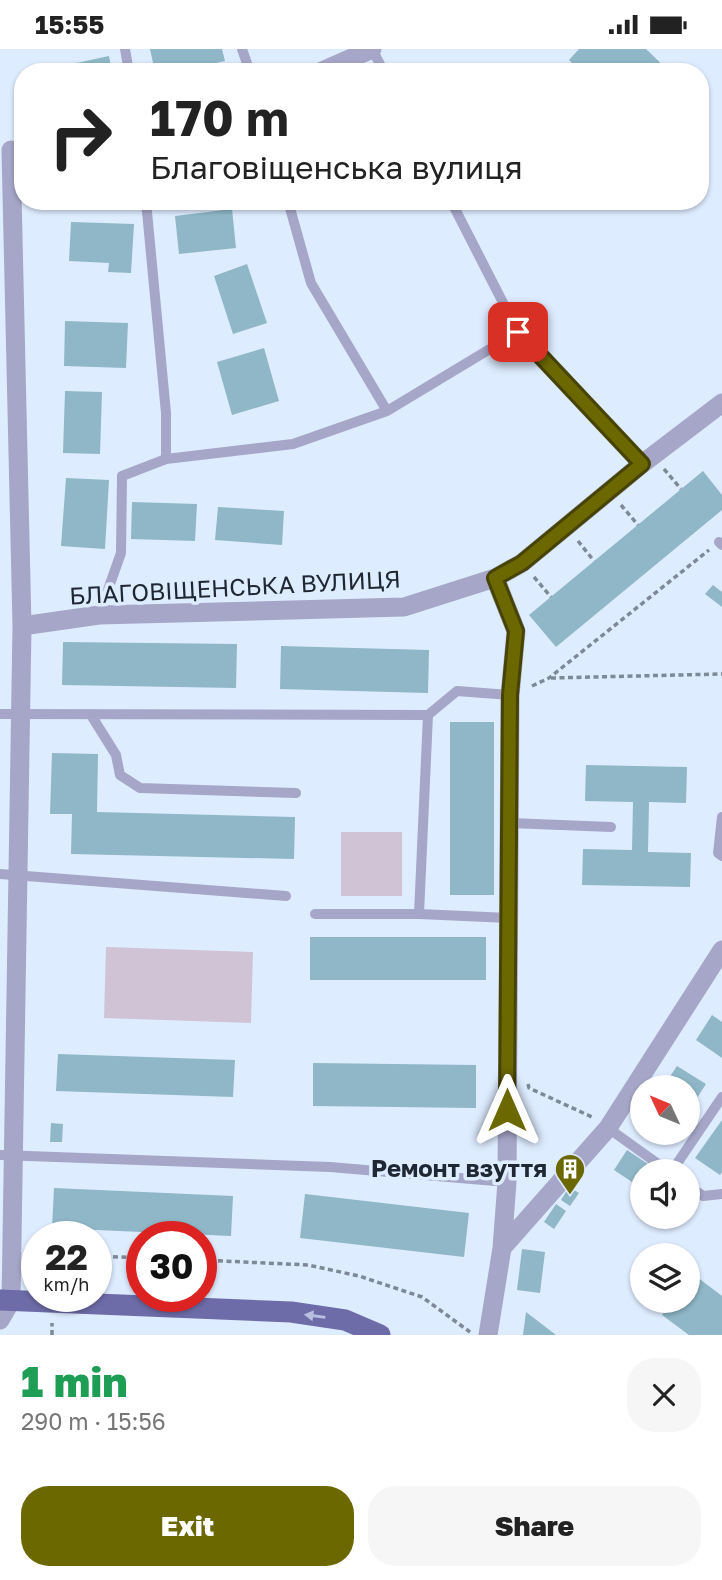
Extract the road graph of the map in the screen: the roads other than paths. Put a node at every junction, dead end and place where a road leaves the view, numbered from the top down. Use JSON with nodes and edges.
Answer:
{"nodes":[{"id":1,"x":372,"y":49,"type":"edge"},
{"id":2,"x":340,"y":63,"type":"edge"},
{"id":3,"x":11,"y":150,"type":"edge"},
{"id":4,"x":147,"y":210,"type":"edge"},
{"id":5,"x":291,"y":210,"type":"edge"},
{"id":6,"x":456,"y":210,"type":"edge"},
{"id":7,"x":518,"y":332,"type":"junction"},
{"id":8,"x":722,"y":403,"type":"edge"},
{"id":9,"x":387,"y":411,"type":"junction"},
{"id":10,"x":166,"y":459,"type":"junction"},
{"id":11,"x":642,"y":464,"type":"junction"},
{"id":12,"x":495,"y":578,"type":"junction"},
{"id":13,"x":99,"y":615,"type":"junction"},
{"id":14,"x":22,"y":626,"type":"junction"},
{"id":15,"x":510,"y":695,"type":"junction"},
{"id":16,"x":0,"y":715,"type":"edge"},
{"id":17,"x":91,"y":715,"type":"junction"},
{"id":18,"x":428,"y":715,"type":"junction"},
{"id":19,"x":21,"y":716,"type":"junction"},
{"id":20,"x":296,"y":793,"type":"dead end"},
{"id":21,"x":722,"y":817,"type":"edge"},
{"id":22,"x":510,"y":823,"type":"junction"},
{"id":23,"x":611,"y":827,"type":"dead end"},
{"id":24,"x":722,"y":856,"type":"edge"},
{"id":25,"x":9,"y":875,"type":"edge"},
{"id":26,"x":286,"y":896,"type":"dead end"},
{"id":27,"x":315,"y":914,"type":"dead end"},
{"id":28,"x":419,"y":914,"type":"junction"},
{"id":29,"x":510,"y":918,"type":"junction"},
{"id":30,"x":722,"y":950,"type":"edge"},
{"id":31,"x":722,"y":1097,"type":"edge"},
{"id":32,"x":608,"y":1128,"type":"junction"},
{"id":33,"x":7,"y":1156,"type":"edge"},
{"id":34,"x":653,"y":1159,"type":"edge"},
{"id":35,"x":678,"y":1159,"type":"edge"},
{"id":36,"x":507,"y":1182,"type":"junction"},
{"id":37,"x":700,"y":1194,"type":"edge"},
{"id":38,"x":722,"y":1194,"type":"edge"},
{"id":39,"x":502,"y":1248,"type":"junction"},
{"id":40,"x":6,"y":1301,"type":"edge"},
{"id":41,"x":0,"y":1320,"type":"edge"},
{"id":42,"x":380,"y":1335,"type":"edge"},
{"id":43,"x":488,"y":1335,"type":"edge"}],
"edges":[{"from":1,"to":2,"type":"street"},
{"from":3,"to":14,"type":"street"},
{"from":4,"to":10,"type":"lane"},
{"from":5,"to":9,"type":"lane"},
{"from":6,"to":7,"type":"lane"},
{"from":7,"to":9,"type":"lane"},
{"from":7,"to":11,"type":"lane"},
{"from":8,"to":11,"type":"street","name":"БЛАГОВІЩЕНСЬКА ВУЛИЦЯ"},
{"from":9,"to":10,"type":"lane"},
{"from":10,"to":13,"type":"lane"},
{"from":11,"to":12,"type":"street","name":"БЛАГОВІЩЕНСЬКА ВУЛИЦЯ"},
{"from":12,"to":13,"type":"street","name":"БЛАГОВІЩЕНСЬКА ВУЛИЦЯ"},
{"from":12,"to":15,"type":"street"},
{"from":13,"to":14,"type":"street","name":"БЛАГОВІЩЕНСЬКА ВУЛИЦЯ"},
{"from":14,"to":19,"type":"street"},
{"from":15,"to":18,"type":"lane"},
{"from":15,"to":22,"type":"street"},
{"from":16,"to":19,"type":"lane"},
{"from":17,"to":18,"type":"lane"},
{"from":17,"to":19,"type":"lane"},
{"from":17,"to":20,"type":"lane"},
{"from":18,"to":28,"type":"lane"},
{"from":19,"to":25,"type":"street"},
{"from":21,"to":24,"type":"lane"},
{"from":22,"to":23,"type":"lane"},
{"from":22,"to":29,"type":"street"},
{"from":25,"to":26,"type":"lane"},
{"from":25,"to":33,"type":"street"},
{"from":27,"to":28,"type":"lane"},
{"from":28,"to":29,"type":"lane"},
{"from":29,"to":36,"type":"street"},
{"from":30,"to":32,"type":"street"},
{"from":31,"to":35,"type":"lane"},
{"from":32,"to":34,"type":"lane"},
{"from":32,"to":39,"type":"street"},
{"from":33,"to":36,"type":"lane"},
{"from":33,"to":40,"type":"street"},
{"from":36,"to":39,"type":"street"},
{"from":37,"to":38,"type":"lane"},
{"from":39,"to":43,"type":"street"},
{"from":40,"to":41,"type":"street"},
{"from":42,"to":40,"type":"main road","one_way":true}]}
